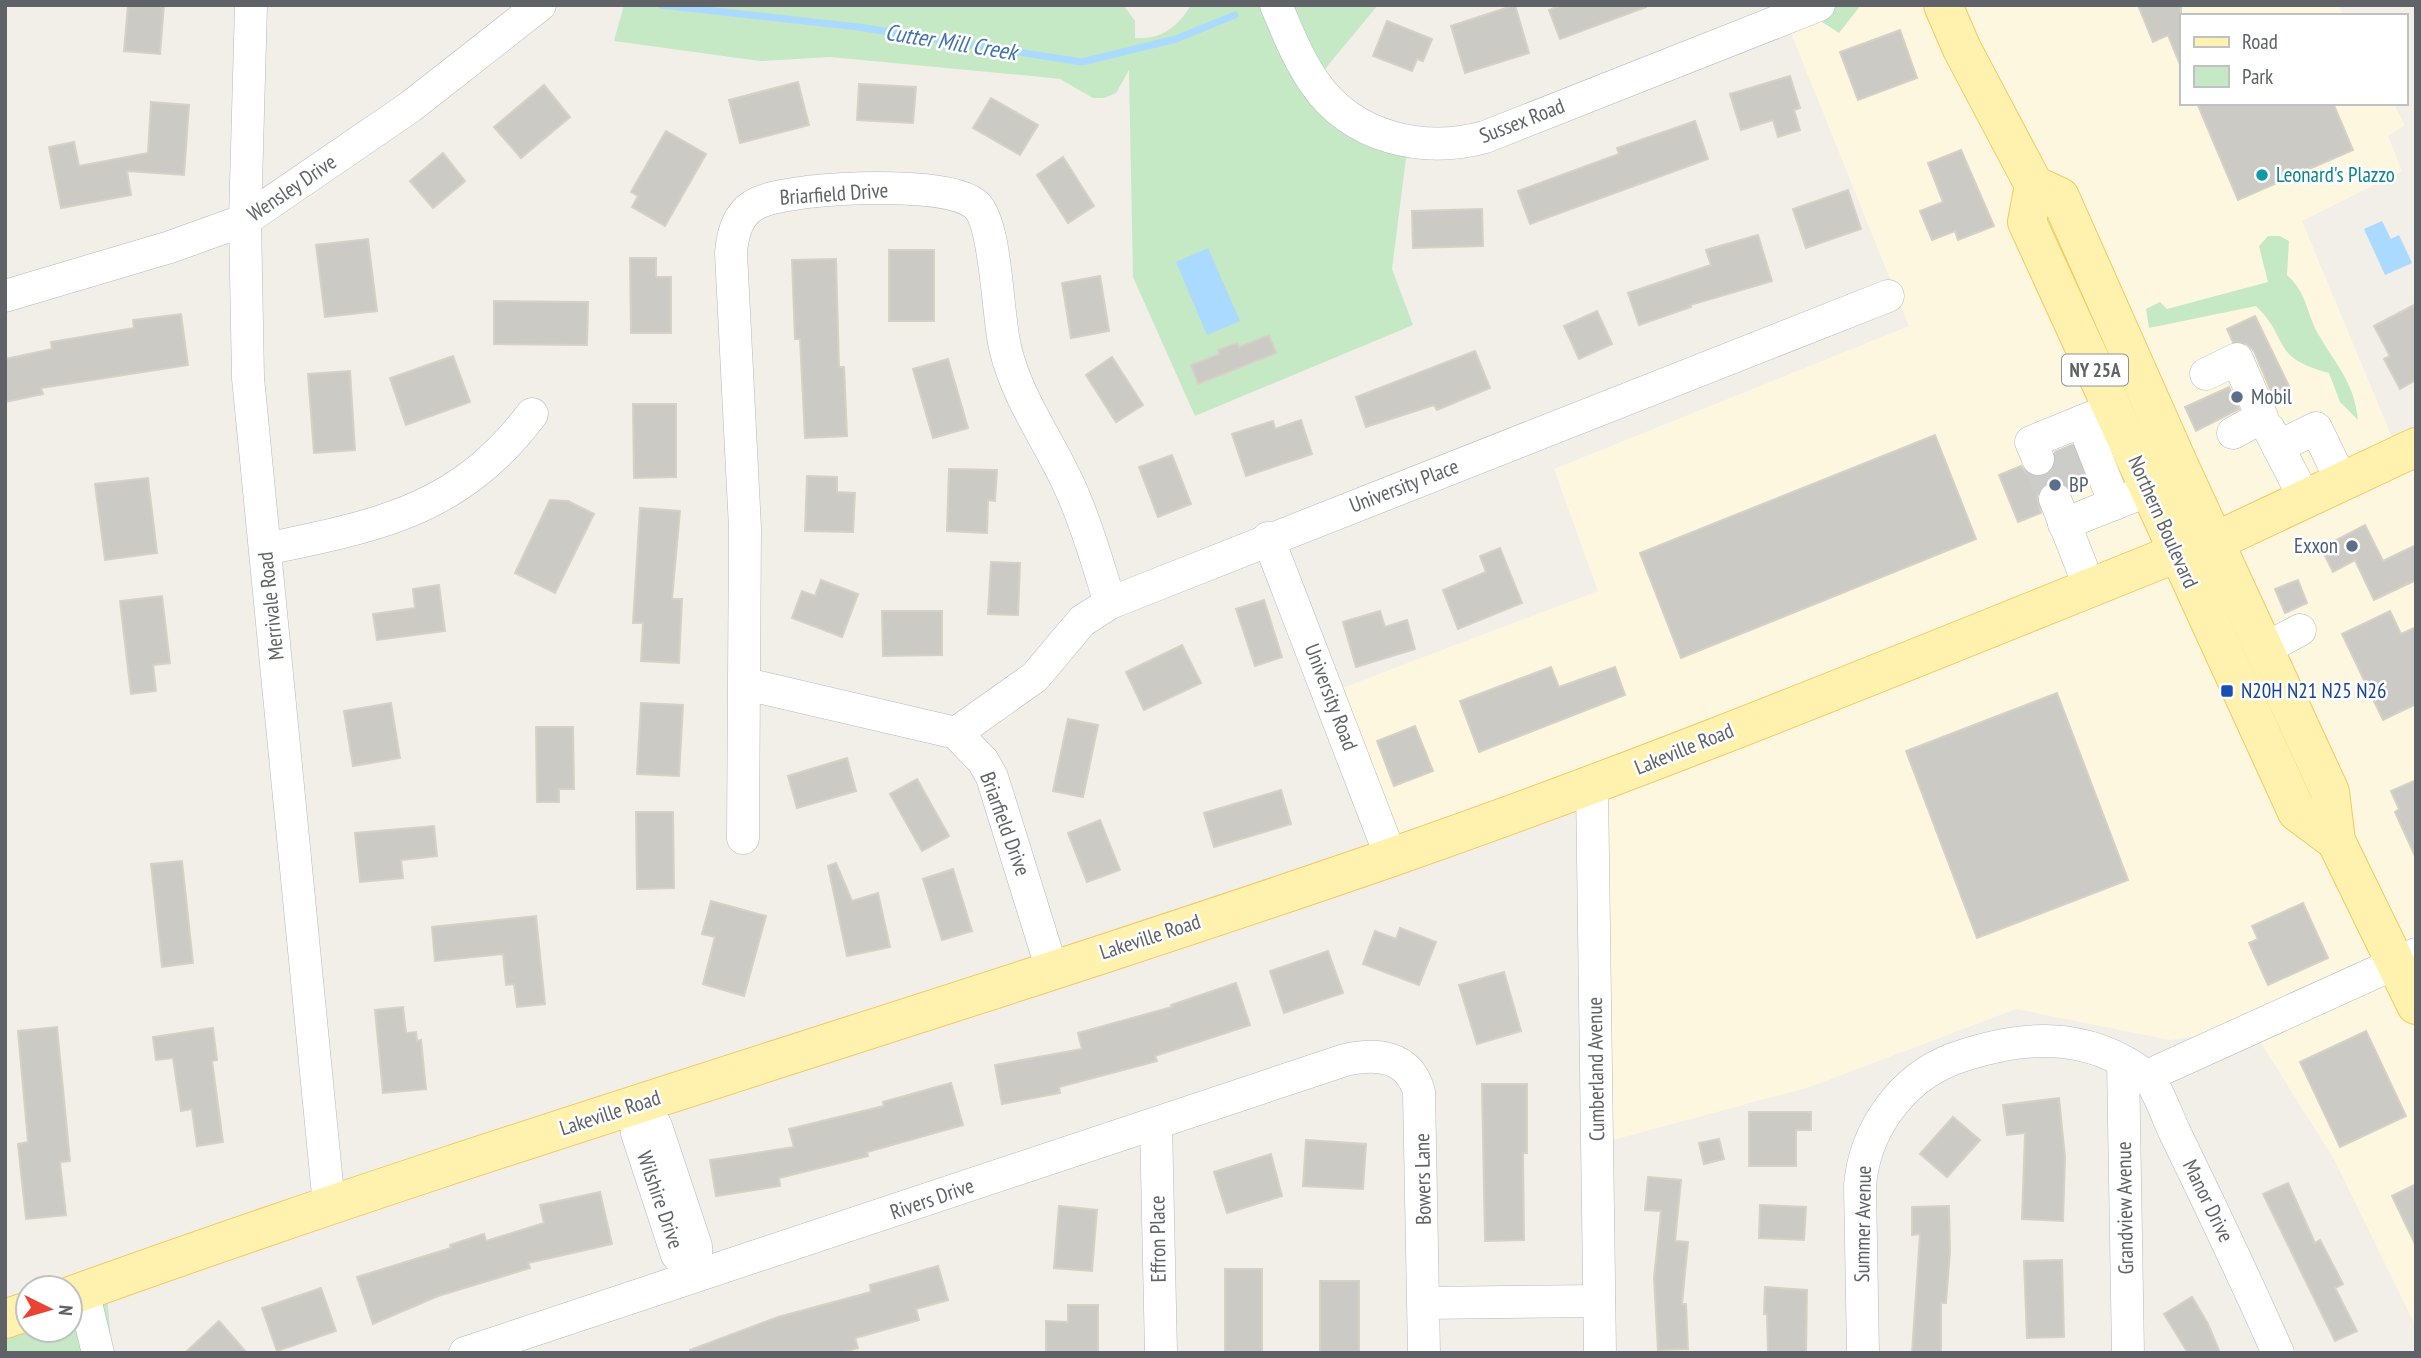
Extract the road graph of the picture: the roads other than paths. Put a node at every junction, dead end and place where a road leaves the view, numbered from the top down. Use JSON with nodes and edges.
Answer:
{"nodes":[{"id":1,"x":251,"y":5,"type":"edge"},
{"id":2,"x":540,"y":5,"type":"edge"},
{"id":3,"x":1276,"y":5,"type":"edge"},
{"id":4,"x":1819,"y":5,"type":"edge"},
{"id":5,"x":1943,"y":5,"type":"edge"},
{"id":6,"x":2034,"y":185,"type":"junction"},
{"id":7,"x":246,"y":220,"type":"junction"},
{"id":8,"x":5,"y":296,"type":"edge"},
{"id":9,"x":1888,"y":296,"type":"dead end"},
{"id":10,"x":2206,"y":374,"type":"dead end"},
{"id":11,"x":533,"y":414,"type":"dead end"},
{"id":12,"x":2262,"y":416,"type":"junction"},
{"id":13,"x":2232,"y":433,"type":"dead end"},
{"id":14,"x":2278,"y":447,"type":"junction"},
{"id":15,"x":2416,"y":447,"type":"edge"},
{"id":16,"x":2342,"y":482,"type":"junction"},
{"id":17,"x":2305,"y":499,"type":"junction"},
{"id":18,"x":2093,"y":503,"type":"junction"},
{"id":19,"x":1268,"y":538,"type":"junction"},
{"id":20,"x":2216,"y":541,"type":"junction"},
{"id":21,"x":266,"y":549,"type":"junction"},
{"id":22,"x":2177,"y":553,"type":"junction"},
{"id":23,"x":2090,"y":588,"type":"junction"},
{"id":24,"x":1110,"y":603,"type":"junction"},
{"id":25,"x":2300,"y":630,"type":"dead end"},
{"id":26,"x":2265,"y":649,"type":"junction"},
{"id":27,"x":746,"y":684,"type":"junction"},
{"id":28,"x":956,"y":733,"type":"junction"},
{"id":29,"x":1592,"y":786,"type":"junction"},
{"id":30,"x":743,"y":838,"type":"dead end"},
{"id":31,"x":2336,"y":841,"type":"junction"},
{"id":32,"x":1391,"y":857,"type":"junction"},
{"id":33,"x":2406,"y":959,"type":"edge"},
{"id":34,"x":1052,"y":970,"type":"junction"},
{"id":35,"x":2416,"y":1005,"type":"edge"},
{"id":36,"x":1399,"y":1063,"type":"joint"},
{"id":37,"x":2135,"y":1070,"type":"junction"},
{"id":38,"x":639,"y":1103,"type":"junction"},
{"id":39,"x":1156,"y":1124,"type":"junction"},
{"id":40,"x":329,"y":1205,"type":"junction"},
{"id":41,"x":696,"y":1275,"type":"junction"},
{"id":42,"x":84,"y":1291,"type":"edge"},
{"id":43,"x":1599,"y":1301,"type":"junction"},
{"id":44,"x":1424,"y":1303,"type":"junction"},
{"id":45,"x":84,"y":1315,"type":"edge"},
{"id":46,"x":98,"y":1353,"type":"edge"},
{"id":47,"x":465,"y":1353,"type":"edge"},
{"id":48,"x":1161,"y":1353,"type":"edge"},
{"id":49,"x":1424,"y":1353,"type":"edge"},
{"id":50,"x":1600,"y":1353,"type":"edge"},
{"id":51,"x":1863,"y":1353,"type":"edge"},
{"id":52,"x":2128,"y":1353,"type":"edge"},
{"id":53,"x":2278,"y":1353,"type":"edge"}],
"edges":[{"from":1,"to":7,"type":"street","name":"Merrivale Road"},
{"from":2,"to":7,"type":"street","name":"Wensley Drive"},
{"from":3,"to":4,"type":"street","name":"Sussex Road"},
{"from":5,"to":6,"type":"main road"},
{"from":6,"to":18,"type":"main road","name":"Northern Boulevard","number":"NY 25A"},
{"from":6,"to":20,"type":"main road","name":"Northern Boulevard","number":"NY 25A"},
{"from":7,"to":8,"type":"street","name":"Wensley Drive"},
{"from":7,"to":21,"type":"street","name":"Merrivale Road"},
{"from":9,"to":19,"type":"street","name":"University Place"},
{"from":10,"to":12,"type":"street"},
{"from":11,"to":21,"type":"street"},
{"from":12,"to":13,"type":"street"},
{"from":12,"to":14,"type":"street"},
{"from":14,"to":16,"type":"street"},
{"from":14,"to":17,"type":"street"},
{"from":15,"to":16,"type":"main road","name":"Lakeville Road"},
{"from":16,"to":17,"type":"main road","name":"Lakeville Road"},
{"from":17,"to":20,"type":"main road","name":"Lakeville Road"},
{"from":18,"to":22,"type":"main road","name":"Northern Boulevard","number":"NY 25A"},
{"from":18,"to":23,"type":"street"},
{"from":19,"to":24,"type":"street","name":"University Place"},
{"from":19,"to":32,"type":"street","name":"University Road"},
{"from":20,"to":22,"type":"main road","name":"Lakeville Road"},
{"from":20,"to":26,"type":"main road","name":"Northern Boulevard","number":"NY 25A"},
{"from":21,"to":40,"type":"street","name":"Merrivale Road"},
{"from":22,"to":23,"type":"main road","name":"Lakeville Road"},
{"from":22,"to":31,"type":"main road","name":"Northern Boulevard","number":"NY 25A"},
{"from":23,"to":29,"type":"main road","name":"Lakeville Road"},
{"from":24,"to":27,"type":"street","name":"Briarfield Drive"},
{"from":24,"to":28,"type":"street","name":"University Place"},
{"from":25,"to":26,"type":"street"},
{"from":26,"to":31,"type":"main road","name":"Northern Boulevard","number":"NY 25A"},
{"from":27,"to":28,"type":"street"},
{"from":27,"to":30,"type":"street","name":"Briarfield Drive"},
{"from":28,"to":34,"type":"street","name":"Briarfield Drive"},
{"from":29,"to":32,"type":"main road","name":"Lakeville Road"},
{"from":29,"to":43,"type":"street","name":"Cumberland Avenue"},
{"from":31,"to":33,"type":"main road","name":"Northern Boulevard","number":"NY 25A"},
{"from":32,"to":34,"type":"main road","name":"Lakeville Road"},
{"from":33,"to":35,"type":"main road","name":"Northern Boulevard","number":"NY 25A"},
{"from":33,"to":37,"type":"street"},
{"from":34,"to":38,"type":"main road","name":"Lakeville Road"},
{"from":36,"to":39,"type":"street","name":"Rivers Drive"},
{"from":36,"to":44,"type":"street","name":"Bowers Lane"},
{"from":37,"to":51,"type":"street","name":"Summer Avenue"},
{"from":37,"to":52,"type":"street","name":"Grandview Avenue"},
{"from":37,"to":53,"type":"street","name":"Manor Drive"},
{"from":38,"to":40,"type":"main road","name":"Lakeville Road"},
{"from":38,"to":41,"type":"street","name":"Wilshire Drive"},
{"from":39,"to":41,"type":"street","name":"Rivers Drive"},
{"from":39,"to":48,"type":"street","name":"Effron Place"},
{"from":40,"to":42,"type":"main road","name":"Lakeville Road"},
{"from":41,"to":47,"type":"street","name":"Rivers Drive"},
{"from":43,"to":44,"type":"street"},
{"from":43,"to":50,"type":"street","name":"Cumberland Avenue"},
{"from":44,"to":49,"type":"street","name":"Bowers Lane"},
{"from":45,"to":46,"type":"street"}]}
